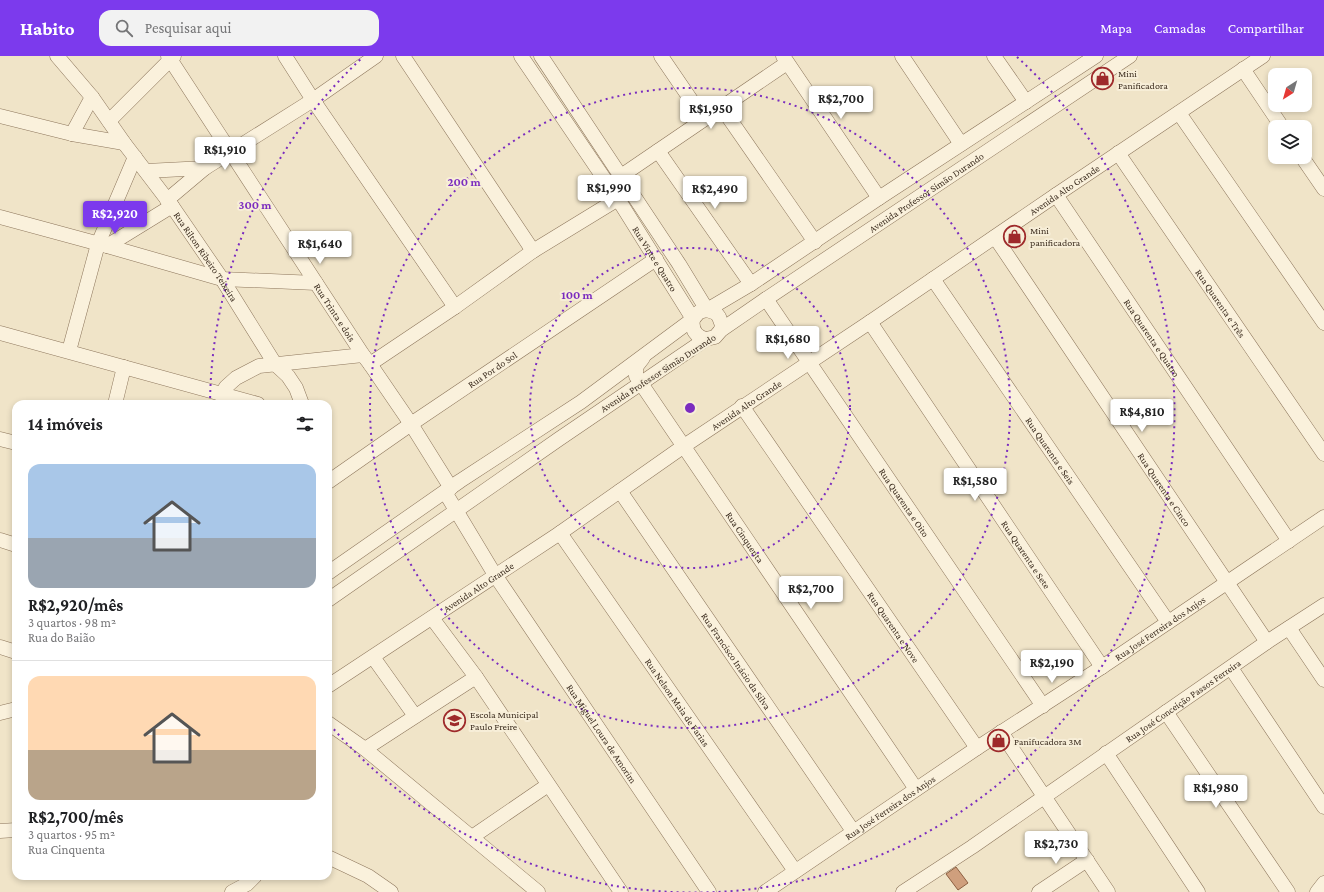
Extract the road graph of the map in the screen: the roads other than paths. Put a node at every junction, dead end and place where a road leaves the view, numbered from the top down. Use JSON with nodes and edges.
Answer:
{"nodes":[{"id":1,"x":57,"y":56,"type":"edge"},
{"id":2,"x":285,"y":56,"type":"edge"},
{"id":3,"x":376,"y":56,"type":"edge"},
{"id":4,"x":403,"y":56,"type":"edge"},
{"id":5,"x":521,"y":56,"type":"edge"},
{"id":6,"x":540,"y":56,"type":"edge"},
{"id":7,"x":661,"y":56,"type":"edge"},
{"id":8,"x":902,"y":56,"type":"edge"},
{"id":9,"x":994,"y":56,"type":"edge"},
{"id":10,"x":1130,"y":56,"type":"edge"},
{"id":11,"x":1263,"y":56,"type":"edge"},
{"id":12,"x":171,"y":57,"type":"edge"},
{"id":13,"x":1089,"y":58,"type":"edge"},
{"id":14,"x":785,"y":60,"type":"edge"},
{"id":15,"x":1243,"y":69,"type":"junction"},
{"id":16,"x":92,"y":98,"type":"junction"},
{"id":17,"x":313,"y":100,"type":"junction"},
{"id":18,"x":1026,"y":102,"type":"junction"},
{"id":19,"x":722,"y":108,"type":"junction"},
{"id":20,"x":1179,"y":113,"type":"junction"},
{"id":21,"x":0,"y":116,"type":"edge"},
{"id":22,"x":704,"y":119,"type":"junction"},
{"id":23,"x":1277,"y":120,"type":"edge"},
{"id":24,"x":109,"y":121,"type":"junction"},
{"id":25,"x":72,"y":134,"type":"junction"},
{"id":26,"x":124,"y":143,"type":"junction"},
{"id":27,"x":961,"y":144,"type":"junction"},
{"id":28,"x":658,"y":151,"type":"junction"},
{"id":29,"x":230,"y":152,"type":"junction"},
{"id":30,"x":1118,"y":153,"type":"junction"},
{"id":31,"x":135,"y":157,"type":"junction"},
{"id":32,"x":1307,"y":164,"type":"edge"},
{"id":33,"x":205,"y":168,"type":"junction"},
{"id":34,"x":146,"y":171,"type":"junction"},
{"id":35,"x":621,"y":176,"type":"junction"},
{"id":36,"x":1324,"y":189,"type":"edge"},
{"id":37,"x":1056,"y":195,"type":"junction"},
{"id":38,"x":878,"y":198,"type":"junction"},
{"id":39,"x":618,"y":199,"type":"junction"},
{"id":40,"x":170,"y":203,"type":"junction"},
{"id":41,"x":0,"y":217,"type":"edge"},
{"id":42,"x":995,"y":238,"type":"junction"},
{"id":43,"x":815,"y":242,"type":"junction"},
{"id":44,"x":102,"y":245,"type":"junction"},
{"id":45,"x":533,"y":251,"type":"junction"},
{"id":46,"x":656,"y":259,"type":"junction"},
{"id":47,"x":680,"y":264,"type":"junction"},
{"id":48,"x":665,"y":274,"type":"junction"},
{"id":49,"x":222,"y":279,"type":"junction"},
{"id":50,"x":933,"y":279,"type":"junction"},
{"id":51,"x":316,"y":283,"type":"junction"},
{"id":52,"x":751,"y":284,"type":"junction"},
{"id":53,"x":766,"y":299,"type":"junction"},
{"id":54,"x":455,"y":307,"type":"junction"},
{"id":55,"x":707,"y":310,"type":"junction"},
{"id":56,"x":693,"y":319,"type":"junction"},
{"id":57,"x":870,"y":322,"type":"junction"},
{"id":58,"x":1324,"y":323,"type":"edge"},
{"id":59,"x":721,"y":330,"type":"junction"},
{"id":60,"x":0,"y":333,"type":"edge"},
{"id":61,"x":706,"y":339,"type":"junction"},
{"id":62,"x":69,"y":351,"type":"junction"},
{"id":63,"x":646,"y":354,"type":"junction"},
{"id":64,"x":367,"y":360,"type":"junction"},
{"id":65,"x":808,"y":363,"type":"junction"},
{"id":66,"x":275,"y":364,"type":"junction"},
{"id":67,"x":124,"y":367,"type":"junction"},
{"id":68,"x":642,"y":384,"type":"junction"},
{"id":69,"x":221,"y":395,"type":"junction"},
{"id":70,"x":117,"y":400,"type":"edge"},
{"id":71,"x":242,"y":400,"type":"edge"},
{"id":72,"x":300,"y":400,"type":"edge"},
{"id":73,"x":742,"y":406,"type":"junction"},
{"id":74,"x":411,"y":424,"type":"junction"},
{"id":75,"x":0,"y":439,"type":"edge"},
{"id":76,"x":12,"y":442,"type":"edge"},
{"id":77,"x":684,"y":446,"type":"junction"},
{"id":78,"x":1324,"y":454,"type":"edge"},
{"id":79,"x":332,"y":479,"type":"edge"},
{"id":80,"x":448,"y":490,"type":"junction"},
{"id":81,"x":620,"y":491,"type":"junction"},
{"id":82,"x":455,"y":511,"type":"junction"},
{"id":83,"x":1324,"y":517,"type":"edge"},
{"id":84,"x":560,"y":533,"type":"junction"},
{"id":85,"x":0,"y":540,"type":"edge"},
{"id":86,"x":1289,"y":541,"type":"junction"},
{"id":87,"x":12,"y":544,"type":"edge"},
{"id":88,"x":332,"y":570,"type":"edge"},
{"id":89,"x":495,"y":575,"type":"junction"},
{"id":90,"x":1227,"y":582,"type":"junction"},
{"id":91,"x":332,"y":597,"type":"edge"},
{"id":92,"x":1324,"y":605,"type":"edge"},
{"id":93,"x":432,"y":618,"type":"junction"},
{"id":94,"x":1168,"y":622,"type":"junction"},
{"id":95,"x":1289,"y":628,"type":"junction"},
{"id":96,"x":1267,"y":642,"type":"junction"},
{"id":97,"x":0,"y":647,"type":"edge"},
{"id":98,"x":12,"y":651,"type":"edge"},
{"id":99,"x":373,"y":657,"type":"junction"},
{"id":100,"x":1102,"y":667,"type":"junction"},
{"id":101,"x":1231,"y":668,"type":"junction"},
{"id":102,"x":476,"y":677,"type":"junction"},
{"id":103,"x":1324,"y":680,"type":"edge"},
{"id":104,"x":332,"y":683,"type":"edge"},
{"id":105,"x":1042,"y":706,"type":"junction"},
{"id":106,"x":12,"y":710,"type":"edge"},
{"id":107,"x":1166,"y":712,"type":"junction"},
{"id":108,"x":0,"y":713,"type":"edge"},
{"id":109,"x":415,"y":716,"type":"junction"},
{"id":110,"x":332,"y":727,"type":"edge"},
{"id":111,"x":1001,"y":732,"type":"junction"},
{"id":112,"x":977,"y":748,"type":"junction"},
{"id":113,"x":365,"y":749,"type":"junction"},
{"id":114,"x":1106,"y":753,"type":"junction"},
{"id":115,"x":548,"y":784,"type":"junction"},
{"id":116,"x":916,"y":789,"type":"junction"},
{"id":117,"x":1044,"y":797,"type":"junction"},
{"id":118,"x":1324,"y":807,"type":"edge"},
{"id":119,"x":12,"y":830,"type":"edge"},
{"id":120,"x":853,"y":831,"type":"junction"},
{"id":121,"x":0,"y":832,"type":"edge"},
{"id":122,"x":472,"y":837,"type":"junction"},
{"id":123,"x":332,"y":859,"type":"edge"},
{"id":124,"x":1087,"y":860,"type":"junction"},
{"id":125,"x":795,"y":871,"type":"junction"},
{"id":126,"x":368,"y":876,"type":"junction"},
{"id":127,"x":251,"y":880,"type":"edge"},
{"id":128,"x":1324,"y":883,"type":"edge"},
{"id":129,"x":232,"y":892,"type":"edge"},
{"id":130,"x":372,"y":892,"type":"edge"},
{"id":131,"x":391,"y":892,"type":"edge"},
{"id":132,"x":538,"y":892,"type":"edge"},
{"id":133,"x":620,"y":892,"type":"edge"},
{"id":134,"x":709,"y":892,"type":"edge"},
{"id":135,"x":765,"y":892,"type":"edge"},
{"id":136,"x":903,"y":892,"type":"edge"},
{"id":137,"x":1039,"y":892,"type":"edge"},
{"id":138,"x":1108,"y":892,"type":"edge"},
{"id":139,"x":1198,"y":892,"type":"edge"},
{"id":140,"x":1288,"y":892,"type":"edge"},
{"id":141,"x":1317,"y":892,"type":"edge"}],
"edges":[{"from":1,"to":16,"type":"street","name":"Rua Rilton Ribeiro Teixeira"},
{"from":2,"to":17,"type":"street"},
{"from":3,"to":17,"type":"street"},
{"from":4,"to":45,"type":"street"},
{"from":5,"to":39,"type":"street","name":"Rua Vinte e Quatro"},
{"from":6,"to":35,"type":"street","name":"Rua Vinte e Quatro"},
{"from":7,"to":22,"type":"street"},
{"from":8,"to":27,"type":"street"},
{"from":9,"to":18,"type":"street"},
{"from":10,"to":53,"type":"street","name":"Avenida Professor Simão Durando"},
{"from":11,"to":15,"type":"street","name":"Avenida Alto Grande"},
{"from":12,"to":24,"type":"street"},
{"from":12,"to":29,"type":"street","name":"Rua Trinta e dois"},
{"from":13,"to":18,"type":"street","name":"Avenida Professor Simão Durando"},
{"from":14,"to":19,"type":"street"},
{"from":14,"to":38,"type":"street"},
{"from":15,"to":20,"type":"street","name":"Avenida Alto Grande"},
{"from":15,"to":23,"type":"street"},
{"from":16,"to":24,"type":"street","name":"Rua Rilton Ribeiro Teixeira"},
{"from":16,"to":25,"type":"street"},
{"from":17,"to":29,"type":"street"},
{"from":17,"to":54,"type":"street"},
{"from":18,"to":27,"type":"street","name":"Avenida Professor Simão Durando"},
{"from":19,"to":22,"type":"street"},
{"from":19,"to":43,"type":"street"},
{"from":20,"to":30,"type":"street","name":"Avenida Alto Grande"},
{"from":20,"to":58,"type":"street"},
{"from":21,"to":25,"type":"street"},
{"from":22,"to":28,"type":"street"},
{"from":24,"to":26,"type":"street","name":"Rua Rilton Ribeiro Teixeira"},
{"from":25,"to":26,"type":"street"},
{"from":26,"to":31,"type":"street","name":"Rua Rilton Ribeiro Teixeira"},
{"from":27,"to":38,"type":"street","name":"Avenida Professor Simão Durando"},
{"from":28,"to":35,"type":"street"},
{"from":28,"to":52,"type":"street"},
{"from":29,"to":33,"type":"street"},
{"from":29,"to":51,"type":"street","name":"Rua Trinta e dois"},
{"from":30,"to":37,"type":"street","name":"Avenida Alto Grande"},
{"from":30,"to":78,"type":"street","name":"Rua Quarenta e Três"},
{"from":31,"to":34,"type":"street","name":"Rua Rilton Ribeiro Teixeira"},
{"from":31,"to":44,"type":"street"},
{"from":32,"to":36,"type":"street"},
{"from":33,"to":34,"type":"street"},
{"from":33,"to":40,"type":"street"},
{"from":34,"to":40,"type":"street","name":"Rua Rilton Ribeiro Teixeira"},
{"from":35,"to":47,"type":"street","name":"Rua Vinte e Quatro"},
{"from":37,"to":42,"type":"street","name":"Avenida Alto Grande"},
{"from":37,"to":86,"type":"street","name":"Rua Quarenta e Quatro"},
{"from":38,"to":43,"type":"street","name":"Avenida Professor Simão Durando"},
{"from":39,"to":45,"type":"street"},
{"from":39,"to":46,"type":"street","name":"Rua Vinte e Quatro"},
{"from":40,"to":44,"type":"street"},
{"from":40,"to":49,"type":"street","name":"Rua Rilton Ribeiro Teixeira"},
{"from":41,"to":44,"type":"street"},
{"from":42,"to":50,"type":"street","name":"Avenida Alto Grande"},
{"from":42,"to":90,"type":"street","name":"Rua Quarenta e Cinco"},
{"from":43,"to":52,"type":"street","name":"Avenida Professor Simão Durando"},
{"from":44,"to":49,"type":"street"},
{"from":44,"to":62,"type":"street"},
{"from":45,"to":54,"type":"street"},
{"from":46,"to":48,"type":"street","name":"Rua Vinte e Quatro"},
{"from":46,"to":74,"type":"street","name":"Rua Por do Sol"},
{"from":47,"to":48,"type":"street"},
{"from":47,"to":55,"type":"street","name":"Rua Vinte e Quatro"},
{"from":48,"to":56,"type":"street","name":"Rua Vinte e Quatro"},
{"from":49,"to":51,"type":"street"},
{"from":49,"to":66,"type":"street","name":"Rua Rilton Ribeiro Teixeira"},
{"from":50,"to":57,"type":"street","name":"Avenida Alto Grande"},
{"from":50,"to":94,"type":"street","name":"Rua Quarenta e Seis"},
{"from":51,"to":64,"type":"street","name":"Rua Trinta e dois"},
{"from":52,"to":55,"type":"street","name":"Avenida Professor Simão Durando"},
{"from":53,"to":59,"type":"street","name":"Avenida Professor Simão Durando"},
{"from":53,"to":65,"type":"street","name":"Rua Quarenta e Oito"},
{"from":54,"to":64,"type":"street"},
{"from":55,"to":56,"type":"street","name":"Avenida Professor Simão Durando"},
{"from":55,"to":59,"type":"street","name":"Rua Vinte e Quatro"},
{"from":56,"to":61,"type":"street","name":"Rua Vinte e Quatro"},
{"from":56,"to":63,"type":"street","name":"Avenida Professor Simão Durando"},
{"from":57,"to":65,"type":"street","name":"Avenida Alto Grande"},
{"from":57,"to":100,"type":"street","name":"Rua Quarenta e Sete"},
{"from":59,"to":61,"type":"street","name":"Avenida Professor Simão Durando"},
{"from":60,"to":62,"type":"street"},
{"from":61,"to":68,"type":"street","name":"Avenida Professor Simão Durando"},
{"from":62,"to":67,"type":"street"},
{"from":63,"to":68,"type":"street"},
{"from":63,"to":80,"type":"street","name":"Avenida Professor Simão Durando"},
{"from":64,"to":66,"type":"street"},
{"from":64,"to":74,"type":"street","name":"Rua Trinta e dois"},
{"from":65,"to":73,"type":"street","name":"Avenida Alto Grande"},
{"from":65,"to":105,"type":"street","name":"Rua Quarenta e Oito"},
{"from":66,"to":69,"type":"street"},
{"from":66,"to":72,"type":"street","name":"Rua Rilton Ribeiro Teixeira"},
{"from":67,"to":69,"type":"street"},
{"from":67,"to":70,"type":"street"},
{"from":68,"to":77,"type":"street","name":"Rua Cinquenta"},
{"from":68,"to":82,"type":"street","name":"Avenida Professor Simão Durando"},
{"from":69,"to":71,"type":"street"},
{"from":73,"to":77,"type":"street","name":"Avenida Alto Grande"},
{"from":73,"to":112,"type":"street","name":"Rua Quarenta e Nove"},
{"from":74,"to":79,"type":"street","name":"Rua Por do Sol"},
{"from":74,"to":80,"type":"street","name":"Rua Trinta e dois"},
{"from":75,"to":76,"type":"street"},
{"from":77,"to":81,"type":"street","name":"Avenida Alto Grande"},
{"from":77,"to":116,"type":"street","name":"Rua Cinquenta"},
{"from":80,"to":82,"type":"street","name":"Rua Trinta e dois"},
{"from":80,"to":88,"type":"street","name":"Avenida Professor Simão Durando"},
{"from":81,"to":84,"type":"street","name":"Avenida Alto Grande"},
{"from":81,"to":120,"type":"street","name":"Rua Francisco Inácio da Silva"},
{"from":82,"to":89,"type":"street","name":"Rua Miguel Loura de Amorim"},
{"from":82,"to":91,"type":"street","name":"Avenida Professor Simão Durando"},
{"from":83,"to":86,"type":"street","name":"Rua José Ferreira dos Anjos"},
{"from":84,"to":89,"type":"street","name":"Avenida Alto Grande"},
{"from":84,"to":125,"type":"street","name":"Rua Nelson Maia de Farias"},
{"from":85,"to":87,"type":"street"},
{"from":86,"to":90,"type":"street","name":"Rua José Ferreira dos Anjos"},
{"from":89,"to":93,"type":"street","name":"Avenida Alto Grande"},
{"from":89,"to":134,"type":"street","name":"Rua Miguel Loura de Amorim"},
{"from":90,"to":94,"type":"street","name":"Rua José Ferreira dos Anjos"},
{"from":90,"to":96,"type":"street","name":"Rua Quarenta e Cinco"},
{"from":92,"to":95,"type":"street","name":"Rua José Conceição Passos Ferreira"},
{"from":93,"to":99,"type":"street","name":"Avenida Alto Grande"},
{"from":93,"to":102,"type":"street"},
{"from":94,"to":100,"type":"street","name":"Rua José Ferreira dos Anjos"},
{"from":95,"to":96,"type":"street","name":"Rua José Conceição Passos Ferreira"},
{"from":95,"to":103,"type":"street"},
{"from":96,"to":101,"type":"street","name":"Rua José Conceição Passos Ferreira"},
{"from":97,"to":98,"type":"street"},
{"from":99,"to":104,"type":"street","name":"Avenida Alto Grande"},
{"from":99,"to":109,"type":"street"},
{"from":100,"to":105,"type":"street","name":"Rua José Ferreira dos Anjos"},
{"from":101,"to":107,"type":"street","name":"Rua José Conceição Passos Ferreira"},
{"from":101,"to":118,"type":"street"},
{"from":102,"to":109,"type":"street"},
{"from":102,"to":115,"type":"street"},
{"from":105,"to":111,"type":"street","name":"Rua José Ferreira dos Anjos"},
{"from":106,"to":108,"type":"street"},
{"from":107,"to":114,"type":"street","name":"Rua José Conceição Passos Ferreira"},
{"from":107,"to":140,"type":"street"},
{"from":109,"to":113,"type":"street"},
{"from":110,"to":113,"type":"street"},
{"from":111,"to":112,"type":"street","name":"Rua José Ferreira dos Anjos"},
{"from":111,"to":117,"type":"street"},
{"from":112,"to":116,"type":"street","name":"Rua José Ferreira dos Anjos"},
{"from":113,"to":122,"type":"street"},
{"from":114,"to":117,"type":"street","name":"Rua José Conceição Passos Ferreira"},
{"from":114,"to":139,"type":"street"},
{"from":115,"to":122,"type":"street"},
{"from":115,"to":133,"type":"street"},
{"from":116,"to":120,"type":"street","name":"Rua José Ferreira dos Anjos"},
{"from":117,"to":124,"type":"street"},
{"from":117,"to":136,"type":"street","name":"Rua José Conceição Passos Ferreira"},
{"from":119,"to":121,"type":"street"},
{"from":120,"to":125,"type":"street","name":"Rua José Ferreira dos Anjos"},
{"from":122,"to":132,"type":"street"},
{"from":123,"to":126,"type":"street"},
{"from":124,"to":137,"type":"street"},
{"from":124,"to":138,"type":"street"},
{"from":125,"to":135,"type":"street","name":"Rua José Ferreira dos Anjos"},
{"from":126,"to":130,"type":"street"},
{"from":126,"to":131,"type":"street"},
{"from":127,"to":129,"type":"street"},
{"from":128,"to":141,"type":"street"}]}
